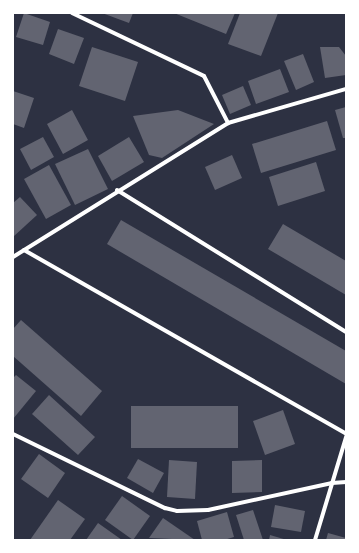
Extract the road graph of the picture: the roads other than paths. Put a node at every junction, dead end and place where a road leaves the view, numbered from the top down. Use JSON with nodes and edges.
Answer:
{"nodes":[{"id":1,"x":72,"y":13,"type":"edge"},
{"id":2,"x":90,"y":13,"type":"edge"},
{"id":3,"x":88,"y":19,"type":"junction"},
{"id":4,"x":346,"y":89,"type":"edge"},
{"id":5,"x":228,"y":123,"type":"junction"},
{"id":6,"x":117,"y":190,"type":"junction"},
{"id":7,"x":24,"y":250,"type":"junction"},
{"id":8,"x":13,"y":257,"type":"edge"},
{"id":9,"x":346,"y":332,"type":"edge"},
{"id":10,"x":13,"y":434,"type":"edge"},
{"id":11,"x":346,"y":435,"type":"edge"},
{"id":12,"x":346,"y":482,"type":"edge"},
{"id":13,"x":332,"y":483,"type":"junction"},
{"id":14,"x":315,"y":540,"type":"edge"}],
"edges":[{"from":1,"to":3,"type":"street"},
{"from":2,"to":3,"type":"street"},
{"from":3,"to":5,"type":"street"},
{"from":4,"to":5,"type":"street"},
{"from":5,"to":6,"type":"street"},
{"from":6,"to":7,"type":"street"},
{"from":6,"to":9,"type":"street"},
{"from":7,"to":8,"type":"street"},
{"from":7,"to":11,"type":"street"},
{"from":10,"to":13,"type":"street"},
{"from":11,"to":13,"type":"street"},
{"from":12,"to":13,"type":"street"},
{"from":13,"to":14,"type":"street"}]}
